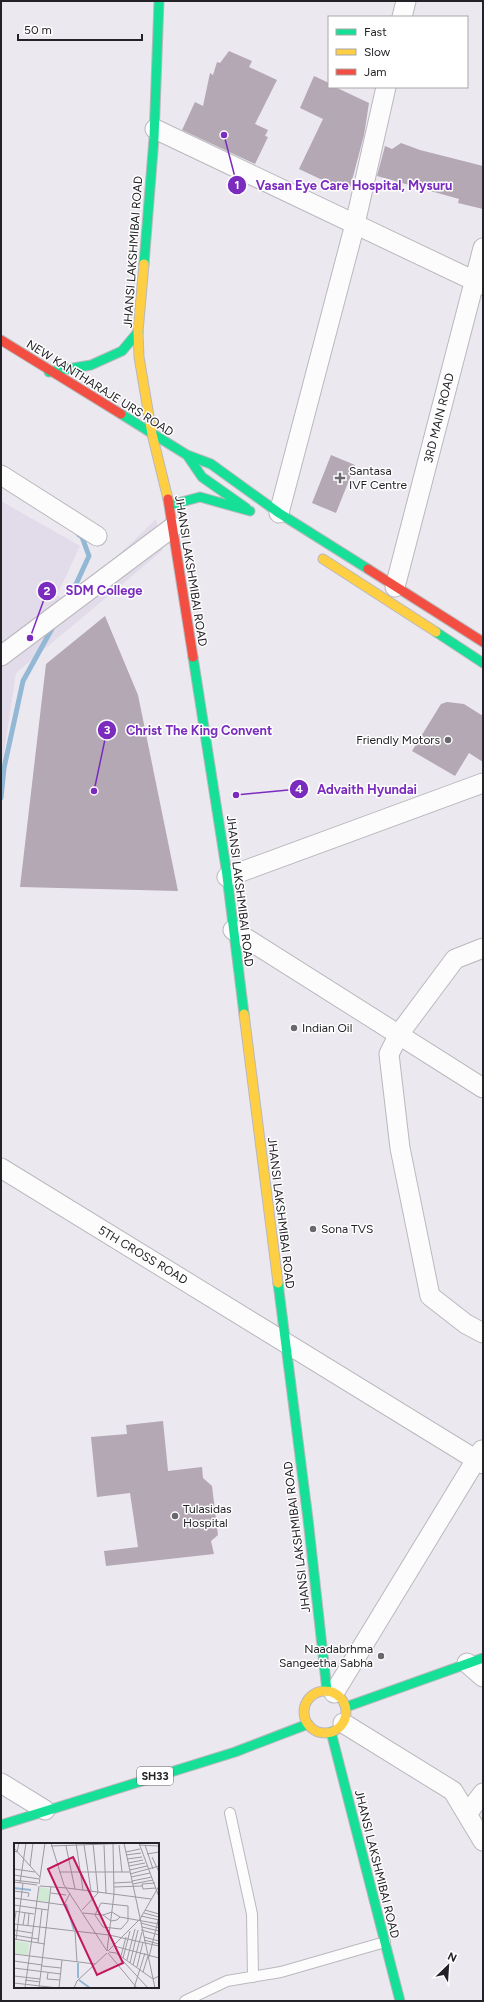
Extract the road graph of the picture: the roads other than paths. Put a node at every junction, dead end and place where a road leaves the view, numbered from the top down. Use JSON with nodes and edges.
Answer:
{"nodes":[{"id":1,"x":159,"y":1,"type":"edge"},
{"id":2,"x":406,"y":1,"type":"edge"},
{"id":3,"x":402,"y":16,"type":"edge"},
{"id":4,"x":386,"y":88,"type":"edge"},
{"id":5,"x":155,"y":129,"type":"junction"},
{"id":6,"x":355,"y":224,"type":"junction"},
{"id":7,"x":483,"y":248,"type":"edge"},
{"id":8,"x":479,"y":283,"type":"edge"},
{"id":9,"x":138,"y":332,"type":"junction"},
{"id":10,"x":1,"y":340,"type":"edge"},
{"id":11,"x":50,"y":372,"type":"junction"},
{"id":12,"x":152,"y":434,"type":"junction"},
{"id":13,"x":186,"y":455,"type":"junction"},
{"id":14,"x":1,"y":475,"type":"edge"},
{"id":15,"x":170,"y":505,"type":"junction"},
{"id":16,"x":279,"y":513,"type":"junction"},
{"id":17,"x":173,"y":527,"type":"junction"},
{"id":18,"x":97,"y":536,"type":"dead end"},
{"id":19,"x":317,"y":555,"type":"dead end"},
{"id":20,"x":395,"y":587,"type":"junction"},
{"id":21,"x":483,"y":642,"type":"edge"},
{"id":22,"x":1,"y":656,"type":"edge"},
{"id":23,"x":483,"y":663,"type":"edge"},
{"id":24,"x":483,"y":783,"type":"edge"},
{"id":25,"x":227,"y":877,"type":"junction"},
{"id":26,"x":233,"y":930,"type":"junction"},
{"id":27,"x":483,"y":948,"type":"edge"},
{"id":28,"x":399,"y":1034,"type":"junction"},
{"id":29,"x":483,"y":1088,"type":"edge"},
{"id":30,"x":1,"y":1168,"type":"edge"},
{"id":31,"x":483,"y":1333,"type":"edge"},
{"id":32,"x":284,"y":1341,"type":"junction"},
{"id":33,"x":481,"y":1457,"type":"edge"},
{"id":34,"x":475,"y":1660,"type":"edge"},
{"id":35,"x":483,"y":1677,"type":"edge"},
{"id":36,"x":330,"y":1692,"type":"junction"},
{"id":37,"x":340,"y":1721,"type":"junction"},
{"id":38,"x":308,"y":1724,"type":"junction"},
{"id":39,"x":1,"y":1783,"type":"edge"},
{"id":40,"x":483,"y":1793,"type":"edge"},
{"id":41,"x":45,"y":1810,"type":"junction"},
{"id":42,"x":230,"y":1813,"type":"dead end"},
{"id":43,"x":467,"y":1814,"type":"junction"},
{"id":44,"x":1,"y":1825,"type":"edge"},
{"id":45,"x":483,"y":1842,"type":"edge"},
{"id":46,"x":385,"y":1942,"type":"junction"},
{"id":47,"x":253,"y":1977,"type":"junction"},
{"id":48,"x":185,"y":2001,"type":"edge"},
{"id":49,"x":400,"y":2001,"type":"edge"}],
"edges":[{"from":1,"to":5,"type":"main road","name":"JHANSI LAKSHMIBAI ROAD"},
{"from":2,"to":3,"type":"street"},
{"from":4,"to":6,"type":"street"},
{"from":5,"to":6,"type":"street"},
{"from":5,"to":9,"type":"main road","name":"JHANSI LAKSHMIBAI ROAD"},
{"from":6,"to":8,"type":"street"},
{"from":6,"to":16,"type":"street"},
{"from":7,"to":8,"type":"street","name":"3RD MAIN ROAD"},
{"from":8,"to":20,"type":"street","name":"3RD MAIN ROAD"},
{"from":9,"to":11,"type":"main road"},
{"from":9,"to":12,"type":"main road","name":"JHANSI LAKSHMIBAI ROAD"},
{"from":10,"to":11,"type":"main road","name":"NEW KANTHARAJE URS ROAD"},
{"from":11,"to":12,"type":"main road","name":"NEW KANTHARAJE URS ROAD"},
{"from":12,"to":13,"type":"main road","name":"NEW KANTHARAJE URS ROAD"},
{"from":12,"to":15,"type":"main road","name":"JHANSI LAKSHMIBAI ROAD"},
{"from":13,"to":15,"type":"main road"},
{"from":13,"to":16,"type":"main road"},
{"from":14,"to":18,"type":"street"},
{"from":15,"to":17,"type":"main road","name":"JHANSI LAKSHMIBAI ROAD"},
{"from":16,"to":20,"type":"main road"},
{"from":17,"to":22,"type":"street"},
{"from":17,"to":25,"type":"main road","name":"JHANSI LAKSHMIBAI ROAD"},
{"from":19,"to":23,"type":"main road"},
{"from":20,"to":21,"type":"main road"},
{"from":24,"to":25,"type":"street"},
{"from":25,"to":26,"type":"main road","name":"JHANSI LAKSHMIBAI ROAD"},
{"from":26,"to":28,"type":"street"},
{"from":26,"to":32,"type":"main road","name":"JHANSI LAKSHMIBAI ROAD"},
{"from":27,"to":28,"type":"street"},
{"from":28,"to":29,"type":"street"},
{"from":28,"to":31,"type":"street"},
{"from":30,"to":32,"type":"street","name":"5TH CROSS ROAD"},
{"from":32,"to":33,"type":"street","name":"5TH CROSS ROAD"},
{"from":32,"to":36,"type":"main road","name":"JHANSI LAKSHMIBAI ROAD"},
{"from":33,"to":36,"type":"street"},
{"from":34,"to":35,"type":"street"},
{"from":34,"to":37,"type":"main road"},
{"from":36,"to":37,"type":"main road"},
{"from":36,"to":38,"type":"main road"},
{"from":37,"to":38,"type":"main road"},
{"from":37,"to":43,"type":"street"},
{"from":37,"to":46,"type":"main road","name":"JHANSI LAKSHMIBAI ROAD"},
{"from":38,"to":41,"type":"main road","number":"SH33"},
{"from":39,"to":41,"type":"street"},
{"from":40,"to":43,"type":"street"},
{"from":41,"to":44,"type":"main road","number":"SH33"},
{"from":42,"to":47,"type":"lane"},
{"from":43,"to":45,"type":"street"},
{"from":46,"to":47,"type":"lane"},
{"from":46,"to":49,"type":"main road","name":"JHANSI LAKSHMIBAI ROAD"},
{"from":47,"to":48,"type":"lane"}]}
